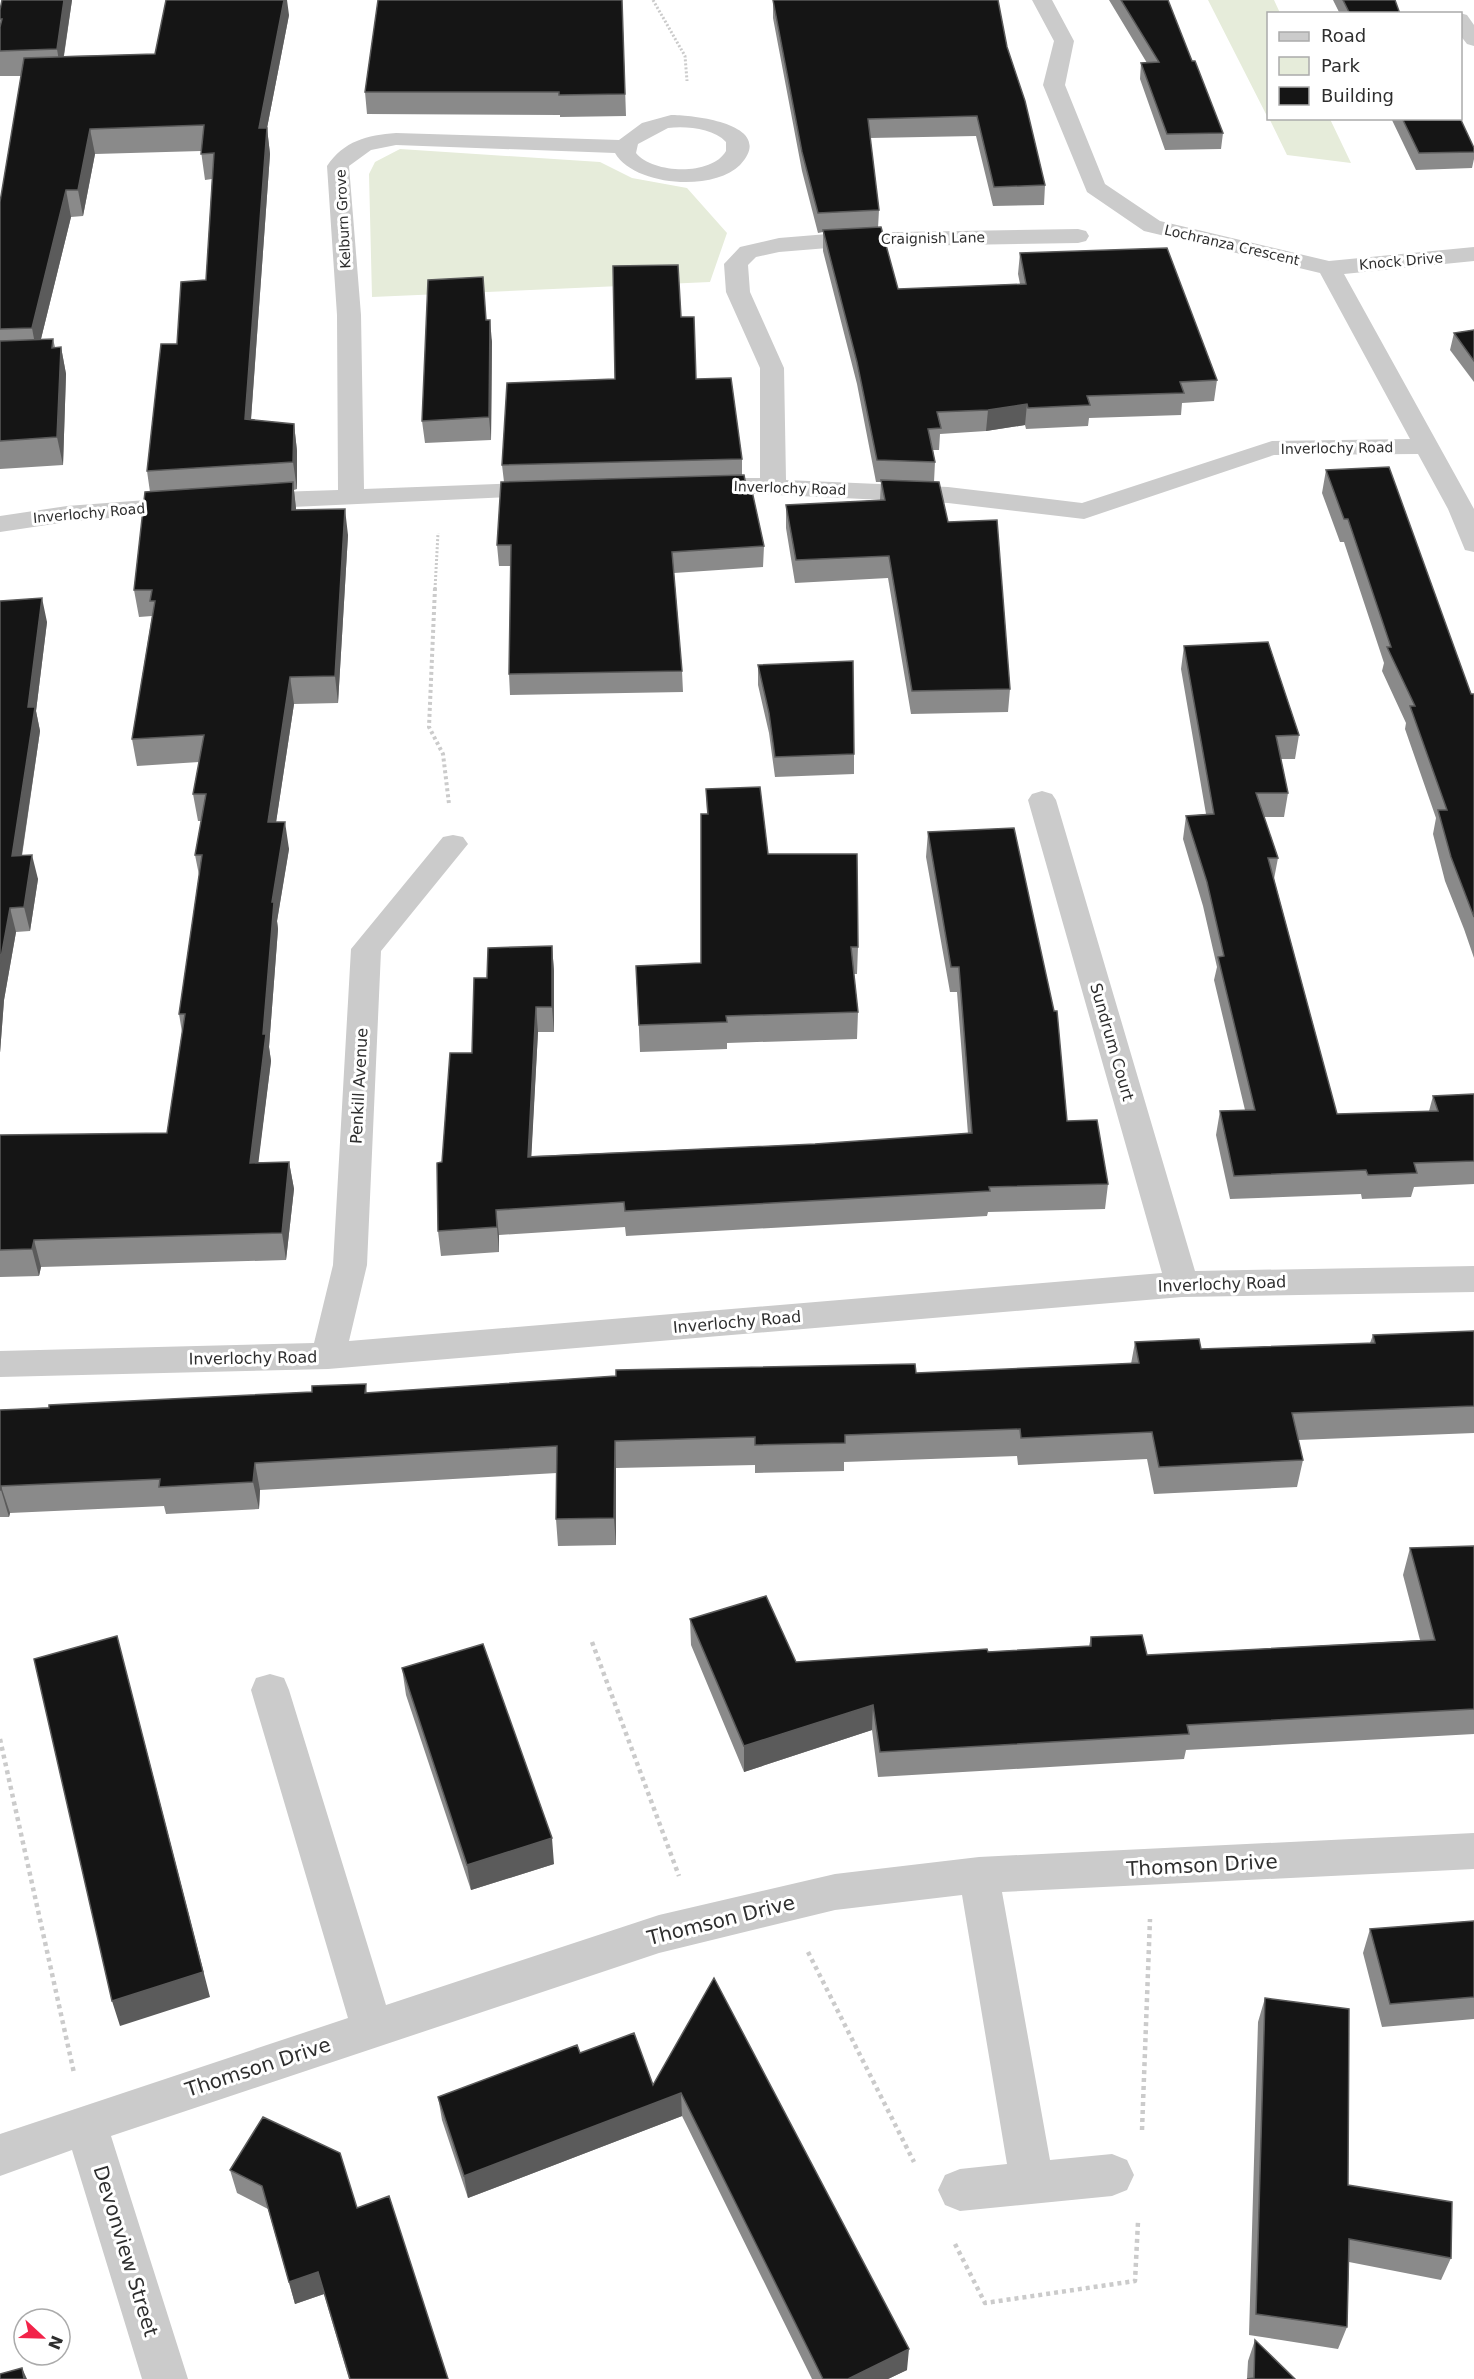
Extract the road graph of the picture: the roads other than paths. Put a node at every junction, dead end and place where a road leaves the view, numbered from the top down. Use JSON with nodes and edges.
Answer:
{"nodes":[{"id":1,"x":1042,"y":0,"type":"edge"},
{"id":2,"x":1462,"y":21,"type":"edge"},
{"id":3,"x":1474,"y":40,"type":"edge"},
{"id":4,"x":626,"y":146,"type":"junction"},
{"id":5,"x":1078,"y":236,"type":"dead end"},
{"id":6,"x":1474,"y":254,"type":"edge"},
{"id":7,"x":1329,"y":268,"type":"junction"},
{"id":8,"x":1427,"y":446,"type":"junction"},
{"id":9,"x":677,"y":486,"type":"edge"},
{"id":10,"x":773,"y":486,"type":"junction"},
{"id":11,"x":570,"y":489,"type":"edge"},
{"id":12,"x":351,"y":497,"type":"junction"},
{"id":13,"x":1468,"y":508,"type":"edge"},
{"id":14,"x":0,"y":524,"type":"edge"},
{"id":15,"x":1474,"y":544,"type":"edge"},
{"id":16,"x":1042,"y":800,"type":"dead end"},
{"id":17,"x":453,"y":844,"type":"road end"},
{"id":18,"x":1474,"y":1279,"type":"edge"},
{"id":19,"x":1182,"y":1284,"type":"junction"},
{"id":20,"x":327,"y":1356,"type":"junction"},
{"id":21,"x":0,"y":1364,"type":"edge"},
{"id":22,"x":270,"y":1690,"type":"dead end"},
{"id":23,"x":1474,"y":1851,"type":"edge"},
{"id":24,"x":979,"y":1875,"type":"junction"},
{"id":25,"x":372,"y":2029,"type":"junction"},
{"id":26,"x":86,"y":2124,"type":"junction"},
{"id":27,"x":0,"y":2156,"type":"edge"},
{"id":28,"x":1112,"y":2175,"type":"dead end"},
{"id":29,"x":1032,"y":2183,"type":"junction"},
{"id":30,"x":960,"y":2190,"type":"dead end"},
{"id":31,"x":165,"y":2379,"type":"edge"}],
"edges":[{"from":1,"to":7,"type":"street","name":"Lochranza Crescent"},
{"from":2,"to":3,"type":"street"},
{"from":4,"to":4,"type":"street"},
{"from":4,"to":12,"type":"street","name":"Kelburn Grove"},
{"from":5,"to":10,"type":"street","name":"Craignish Lane"},
{"from":6,"to":7,"type":"street","name":"Knock Drive"},
{"from":7,"to":8,"type":"street"},
{"from":8,"to":10,"type":"street","name":"Inverlochy Road"},
{"from":8,"to":13,"type":"street"},
{"from":9,"to":10,"type":"street","name":"Inverlochy Road"},
{"from":11,"to":12,"type":"street","name":"Inverlochy Road"},
{"from":12,"to":14,"type":"street","name":"Inverlochy Road"},
{"from":13,"to":15,"type":"street"},
{"from":16,"to":19,"type":"street","name":"Sundrum Court"},
{"from":17,"to":20,"type":"street","name":"Penkill Avenue"},
{"from":18,"to":19,"type":"street","name":"Inverlochy Road"},
{"from":19,"to":20,"type":"street","name":"Inverlochy Road"},
{"from":20,"to":21,"type":"street","name":"Inverlochy Road"},
{"from":22,"to":25,"type":"street"},
{"from":23,"to":24,"type":"street","name":"Thomson Drive"},
{"from":24,"to":25,"type":"street","name":"Thomson Drive"},
{"from":24,"to":29,"type":"street"},
{"from":25,"to":26,"type":"street","name":"Thomson Drive"},
{"from":26,"to":27,"type":"street","name":"Thomson Drive"},
{"from":26,"to":31,"type":"street","name":"Devonview Street"},
{"from":28,"to":29,"type":"street"},
{"from":29,"to":30,"type":"street"}]}
